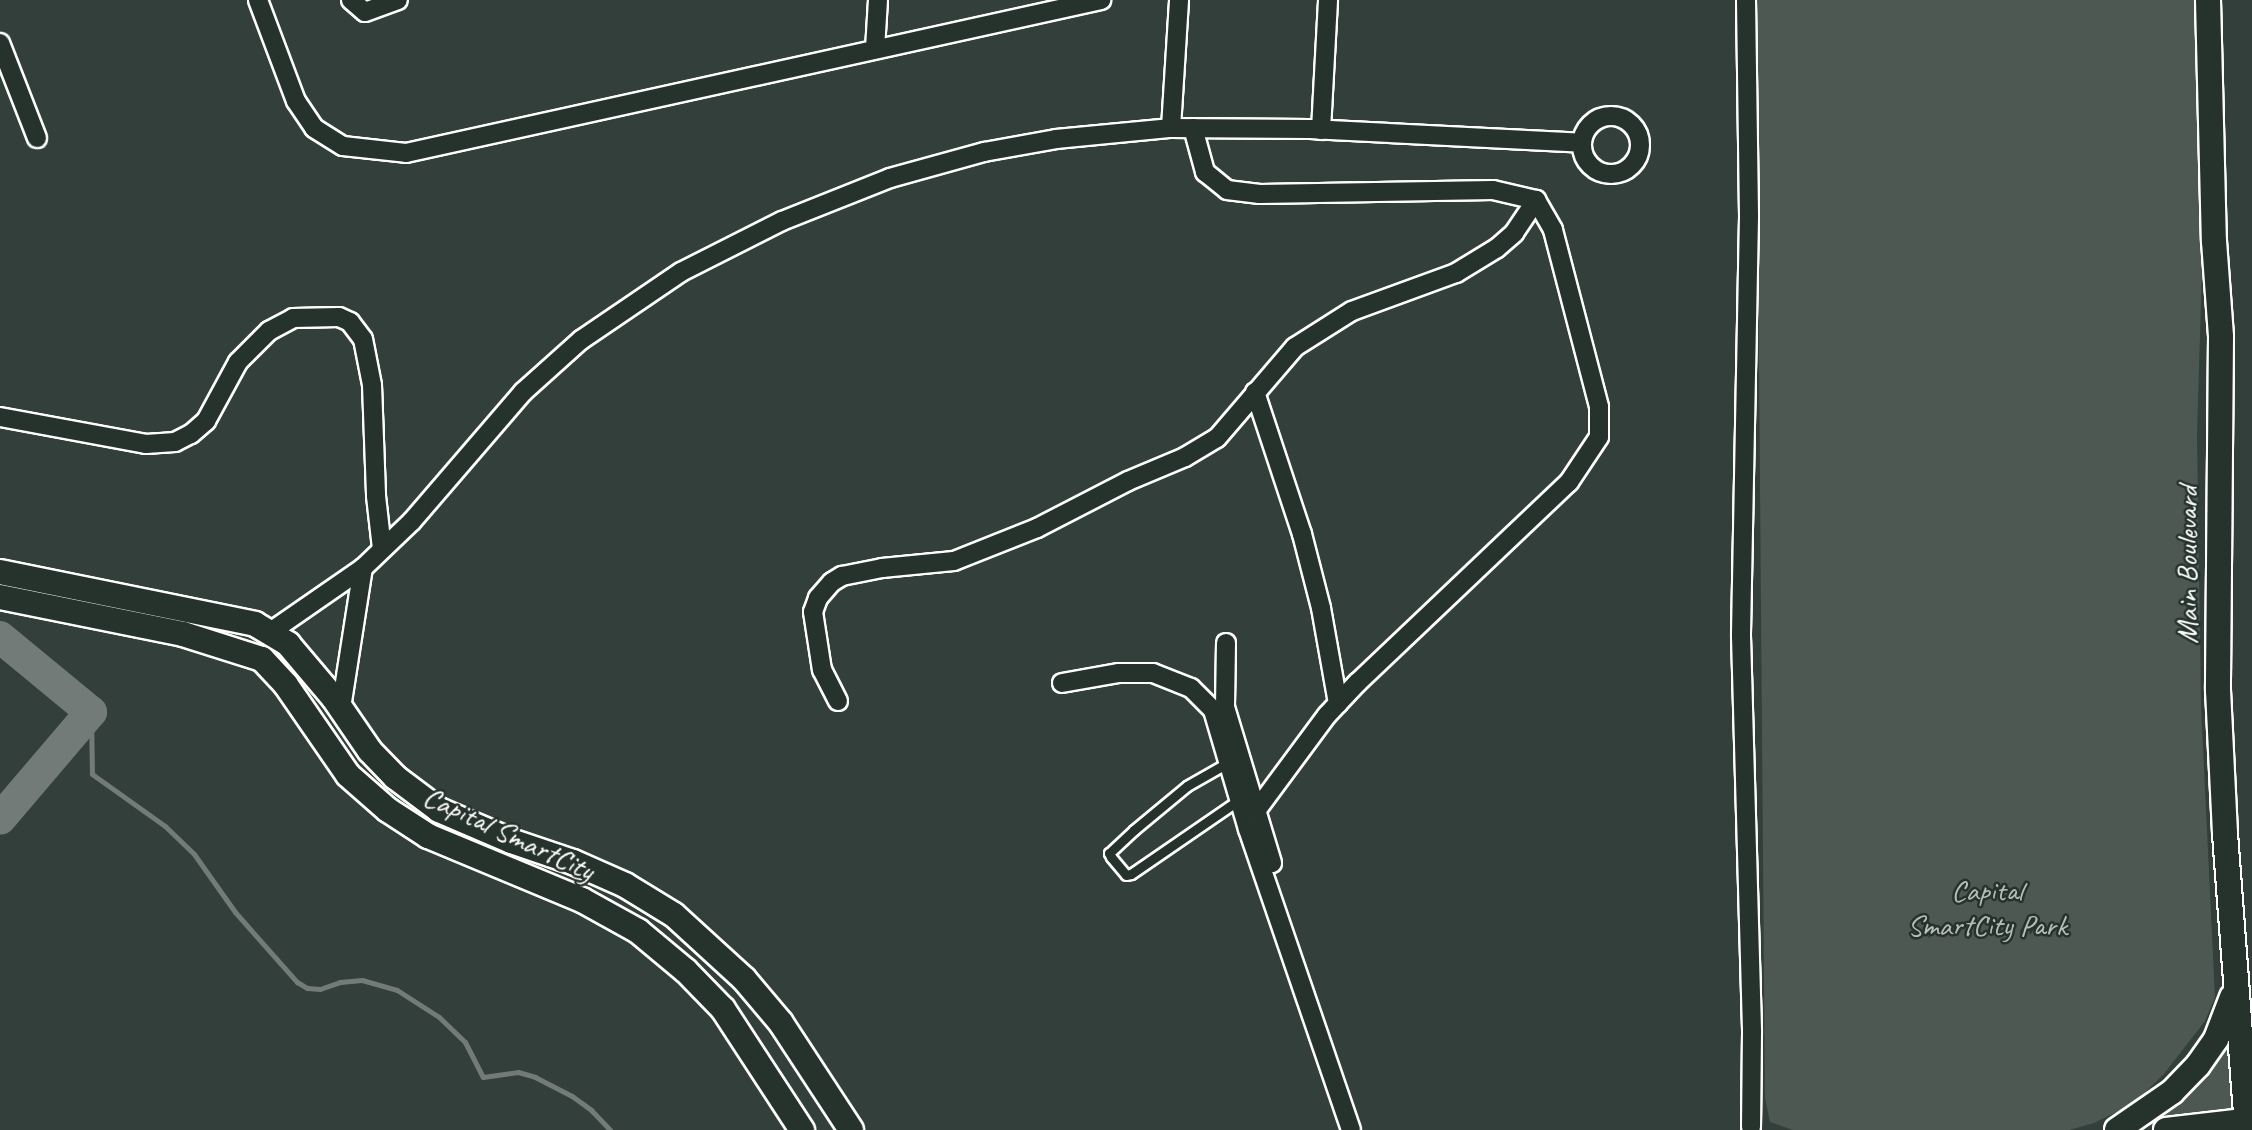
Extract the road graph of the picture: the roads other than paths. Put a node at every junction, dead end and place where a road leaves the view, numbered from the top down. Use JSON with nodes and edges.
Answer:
{"nodes":[{"id":1,"x":258,"y":0,"type":"edge"},
{"id":2,"x":351,"y":0,"type":"edge"},
{"id":3,"x":398,"y":0,"type":"edge"},
{"id":4,"x":878,"y":0,"type":"edge"},
{"id":5,"x":1101,"y":0,"type":"edge"},
{"id":6,"x":1179,"y":0,"type":"edge"},
{"id":7,"x":1328,"y":0,"type":"edge"},
{"id":8,"x":1746,"y":0,"type":"edge"},
{"id":9,"x":2208,"y":0,"type":"edge"},
{"id":10,"x":1028,"y":8,"type":"edge"},
{"id":11,"x":0,"y":43,"type":"edge"},
{"id":12,"x":875,"y":50,"type":"junction"},
{"id":13,"x":1171,"y":128,"type":"junction"},
{"id":14,"x":1193,"y":128,"type":"junction"},
{"id":15,"x":1321,"y":130,"type":"junction"},
{"id":16,"x":37,"y":138,"type":"dead end"},
{"id":17,"x":1582,"y":144,"type":"dead end"},
{"id":18,"x":1536,"y":200,"type":"junction"},
{"id":19,"x":1255,"y":392,"type":"junction"},
{"id":20,"x":0,"y":417,"type":"edge"},
{"id":21,"x":383,"y":549,"type":"junction"},
{"id":22,"x":363,"y":568,"type":"junction"},
{"id":23,"x":0,"y":572,"type":"edge"},
{"id":24,"x":0,"y":597,"type":"edge"},
{"id":25,"x":269,"y":633,"type":"junction"},
{"id":26,"x":1226,"y":643,"type":"dead end"},
{"id":27,"x":1062,"y":683,"type":"dead end"},
{"id":28,"x":838,"y":701,"type":"dead end"},
{"id":29,"x":1338,"y":702,"type":"junction"},
{"id":30,"x":341,"y":708,"type":"junction"},
{"id":31,"x":1219,"y":708,"type":"junction"},
{"id":32,"x":1229,"y":762,"type":"junction"},
{"id":33,"x":1240,"y":799,"type":"junction"},
{"id":34,"x":1251,"y":816,"type":"junction"},
{"id":35,"x":2235,"y":984,"type":"junction"},
{"id":36,"x":2249,"y":1124,"type":"edge"},
{"id":37,"x":1757,"y":1128,"type":"edge"},
{"id":38,"x":802,"y":1130,"type":"edge"},
{"id":39,"x":851,"y":1130,"type":"edge"},
{"id":40,"x":1351,"y":1130,"type":"edge"},
{"id":41,"x":1361,"y":1130,"type":"edge"},
{"id":42,"x":1733,"y":1130,"type":"edge"},
{"id":43,"x":2117,"y":1130,"type":"edge"},
{"id":44,"x":2166,"y":1130,"type":"edge"}],
"edges":[{"from":1,"to":12,"type":"street"},
{"from":2,"to":3,"type":"street"},
{"from":4,"to":12,"type":"street"},
{"from":5,"to":10,"type":"street"},
{"from":6,"to":13,"type":"street"},
{"from":7,"to":15,"type":"street"},
{"from":8,"to":37,"type":"street"},
{"from":9,"to":35,"type":"street","name":"Main Boulevard"},
{"from":10,"to":12,"type":"street"},
{"from":11,"to":16,"type":"street"},
{"from":13,"to":14,"type":"street"},
{"from":13,"to":21,"type":"street"},
{"from":14,"to":15,"type":"street"},
{"from":14,"to":18,"type":"street"},
{"from":15,"to":17,"type":"street"},
{"from":18,"to":19,"type":"street"},
{"from":18,"to":29,"type":"street"},
{"from":19,"to":28,"type":"street"},
{"from":19,"to":29,"type":"street"},
{"from":20,"to":21,"type":"street"},
{"from":21,"to":22,"type":"street"},
{"from":22,"to":25,"type":"street"},
{"from":22,"to":30,"type":"street"},
{"from":23,"to":25,"type":"street"},
{"from":24,"to":38,"type":"street","name":"Capital SmartCity"},
{"from":25,"to":30,"type":"street"},
{"from":26,"to":31,"type":"street"},
{"from":27,"to":31,"type":"street"},
{"from":29,"to":34,"type":"street"},
{"from":30,"to":39,"type":"street"},
{"from":31,"to":32,"type":"street"},
{"from":31,"to":34,"type":"street"},
{"from":32,"to":33,"type":"street"},
{"from":32,"to":33,"type":"lane"},
{"from":33,"to":34,"type":"street"},
{"from":34,"to":40,"type":"street"},
{"from":34,"to":41,"type":"street"},
{"from":35,"to":36,"type":"street","name":"Main Boulevard"},
{"from":35,"to":43,"type":"street"},
{"from":36,"to":44,"type":"street"},
{"from":37,"to":42,"type":"street"}]}
